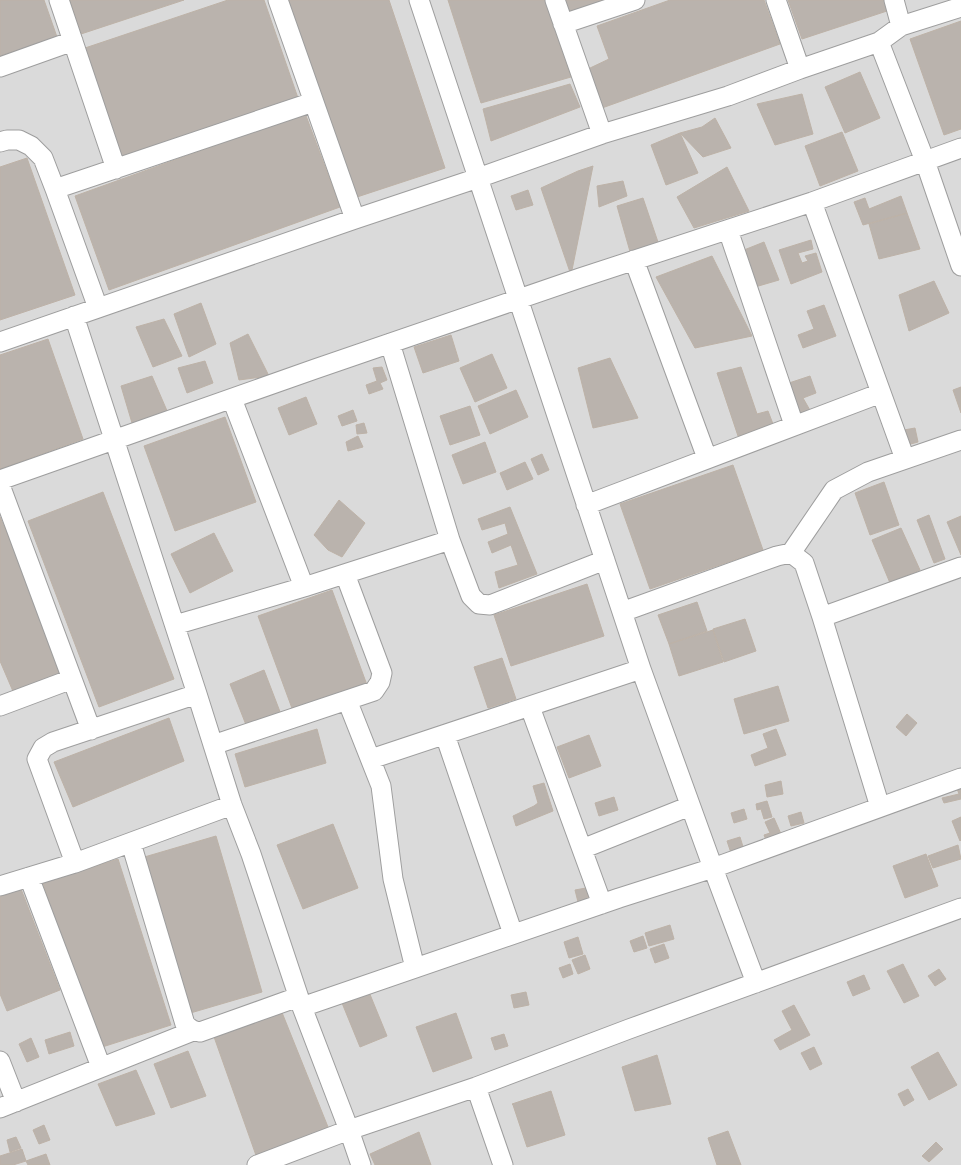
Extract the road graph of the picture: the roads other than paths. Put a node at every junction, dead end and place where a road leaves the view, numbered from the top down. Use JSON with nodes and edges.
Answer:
{"nodes":[{"id":1,"x":59,"y":0,"type":"edge"},
{"id":2,"x":278,"y":0,"type":"edge"},
{"id":3,"x":419,"y":0,"type":"edge"},
{"id":4,"x":555,"y":0,"type":"edge"},
{"id":5,"x":635,"y":0,"type":"edge"},
{"id":6,"x":776,"y":0,"type":"edge"},
{"id":7,"x":894,"y":0,"type":"edge"},
{"id":8,"x":961,"y":7,"type":"edge"},
{"id":9,"x":563,"y":24,"type":"junction"},
{"id":10,"x":901,"y":26,"type":"junction"},
{"id":11,"x":73,"y":41,"type":"junction"},
{"id":12,"x":879,"y":42,"type":"junction"},
{"id":13,"x":0,"y":67,"type":"edge"},
{"id":14,"x":800,"y":69,"type":"junction"},
{"id":15,"x":313,"y":102,"type":"junction"},
{"id":16,"x":602,"y":134,"type":"junction"},
{"id":17,"x":0,"y":142,"type":"edge"},
{"id":18,"x":961,"y":148,"type":"edge"},
{"id":19,"x":925,"y":161,"type":"junction"},
{"id":20,"x":116,"y":169,"type":"junction"},
{"id":21,"x":478,"y":178,"type":"junction"},
{"id":22,"x":55,"y":189,"type":"junction"},
{"id":23,"x":812,"y":202,"type":"junction"},
{"id":24,"x":355,"y":220,"type":"junction"},
{"id":25,"x":728,"y":230,"type":"junction"},
{"id":26,"x":634,"y":260,"type":"junction"},
{"id":27,"x":961,"y":266,"type":"edge"},
{"id":28,"x":519,"y":300,"type":"junction"},
{"id":29,"x":98,"y":308,"type":"junction"},
{"id":30,"x":74,"y":316,"type":"junction"},
{"id":31,"x":0,"y":342,"type":"edge"},
{"id":32,"x":390,"y":344,"type":"junction"},
{"id":33,"x":881,"y":393,"type":"junction"},
{"id":34,"x":232,"y":399,"type":"junction"},
{"id":35,"x":794,"y":426,"type":"junction"},
{"id":36,"x":114,"y":440,"type":"junction"},
{"id":37,"x":961,"y":440,"type":"edge"},
{"id":38,"x":707,"y":458,"type":"junction"},
{"id":39,"x":905,"y":459,"type":"junction"},
{"id":40,"x":0,"y":480,"type":"edge"},
{"id":41,"x":0,"y":485,"type":"edge"},
{"id":42,"x":586,"y":505,"type":"junction"},
{"id":43,"x":450,"y":540,"type":"junction"},
{"id":44,"x":790,"y":553,"type":"junction"},
{"id":45,"x":605,"y":560,"type":"junction"},
{"id":46,"x":961,"y":567,"type":"edge"},
{"id":47,"x":345,"y":574,"type":"junction"},
{"id":48,"x":304,"y":587,"type":"junction"},
{"id":49,"x":622,"y":612,"type":"junction"},
{"id":50,"x":822,"y":617,"type":"junction"},
{"id":51,"x":175,"y":625,"type":"junction"},
{"id":52,"x":641,"y":670,"type":"junction"},
{"id":53,"x":72,"y":679,"type":"junction"},
{"id":54,"x":197,"y":694,"type":"junction"},
{"id":55,"x":348,"y":700,"type":"junction"},
{"id":56,"x":0,"y":706,"type":"edge"},
{"id":57,"x":530,"y":707,"type":"junction"},
{"id":58,"x":91,"y":730,"type":"junction"},
{"id":59,"x":444,"y":735,"type":"junction"},
{"id":60,"x":213,"y":745,"type":"junction"},
{"id":61,"x":371,"y":760,"type":"junction"},
{"id":62,"x":961,"y":778,"type":"edge"},
{"id":63,"x":232,"y":805,"type":"junction"},
{"id":64,"x":690,"y":806,"type":"junction"},
{"id":65,"x":880,"y":807,"type":"junction"},
{"id":66,"x":131,"y":843,"type":"junction"},
{"id":67,"x":582,"y":849,"type":"junction"},
{"id":68,"x":74,"y":863,"type":"junction"},
{"id":69,"x":713,"y":868,"type":"junction"},
{"id":70,"x":29,"y":877,"type":"junction"},
{"id":71,"x":0,"y":886,"type":"edge"},
{"id":72,"x":602,"y":904,"type":"junction"},
{"id":73,"x":961,"y":908,"type":"edge"},
{"id":74,"x":513,"y":934,"type":"junction"},
{"id":75,"x":415,"y":968,"type":"junction"},
{"id":76,"x":756,"y":983,"type":"junction"},
{"id":77,"x":300,"y":1002,"type":"junction"},
{"id":78,"x":193,"y":1031,"type":"junction"},
{"id":79,"x":0,"y":1061,"type":"edge"},
{"id":80,"x":101,"y":1067,"type":"junction"},
{"id":81,"x":476,"y":1087,"type":"junction"},
{"id":82,"x":8,"y":1105,"type":"edge"},
{"id":83,"x":349,"y":1130,"type":"junction"},
{"id":84,"x":258,"y":1165,"type":"edge"},
{"id":85,"x":361,"y":1165,"type":"edge"},
{"id":86,"x":503,"y":1165,"type":"edge"}],
"edges":[{"from":1,"to":11,"type":"street"},
{"from":2,"to":15,"type":"street"},
{"from":3,"to":21,"type":"street"},
{"from":4,"to":9,"type":"street"},
{"from":5,"to":9,"type":"street"},
{"from":6,"to":14,"type":"street"},
{"from":7,"to":10,"type":"street"},
{"from":8,"to":10,"type":"street"},
{"from":9,"to":16,"type":"street"},
{"from":10,"to":12,"type":"street"},
{"from":11,"to":13,"type":"street"},
{"from":11,"to":20,"type":"street"},
{"from":12,"to":14,"type":"street"},
{"from":12,"to":19,"type":"street"},
{"from":14,"to":16,"type":"street"},
{"from":15,"to":20,"type":"street"},
{"from":15,"to":24,"type":"street"},
{"from":16,"to":21,"type":"street"},
{"from":17,"to":22,"type":"street"},
{"from":18,"to":19,"type":"street"},
{"from":19,"to":23,"type":"street"},
{"from":19,"to":27,"type":"street"},
{"from":20,"to":22,"type":"street"},
{"from":21,"to":24,"type":"street"},
{"from":21,"to":28,"type":"street"},
{"from":22,"to":29,"type":"street"},
{"from":23,"to":25,"type":"street"},
{"from":23,"to":33,"type":"street"},
{"from":24,"to":29,"type":"street"},
{"from":25,"to":26,"type":"street"},
{"from":25,"to":35,"type":"street"},
{"from":26,"to":28,"type":"street"},
{"from":26,"to":38,"type":"street"},
{"from":28,"to":32,"type":"street"},
{"from":28,"to":42,"type":"street"},
{"from":29,"to":30,"type":"street"},
{"from":30,"to":31,"type":"street"},
{"from":30,"to":36,"type":"street"},
{"from":32,"to":34,"type":"street"},
{"from":32,"to":43,"type":"street"},
{"from":33,"to":35,"type":"street"},
{"from":33,"to":39,"type":"street"},
{"from":34,"to":36,"type":"street"},
{"from":34,"to":48,"type":"street"},
{"from":35,"to":38,"type":"street"},
{"from":36,"to":40,"type":"street"},
{"from":36,"to":51,"type":"street"},
{"from":37,"to":39,"type":"street"},
{"from":38,"to":42,"type":"street"},
{"from":39,"to":44,"type":"street"},
{"from":41,"to":53,"type":"street"},
{"from":42,"to":45,"type":"street"},
{"from":43,"to":45,"type":"street"},
{"from":43,"to":47,"type":"street"},
{"from":44,"to":49,"type":"street"},
{"from":44,"to":50,"type":"street"},
{"from":45,"to":49,"type":"street"},
{"from":46,"to":50,"type":"street"},
{"from":47,"to":48,"type":"street"},
{"from":47,"to":55,"type":"street"},
{"from":48,"to":51,"type":"street"},
{"from":49,"to":52,"type":"street"},
{"from":50,"to":65,"type":"street"},
{"from":51,"to":54,"type":"street"},
{"from":52,"to":57,"type":"street"},
{"from":52,"to":64,"type":"street"},
{"from":53,"to":56,"type":"street"},
{"from":53,"to":58,"type":"street"},
{"from":54,"to":58,"type":"street"},
{"from":54,"to":60,"type":"street"},
{"from":55,"to":60,"type":"street"},
{"from":55,"to":61,"type":"street"},
{"from":57,"to":59,"type":"street"},
{"from":57,"to":67,"type":"street"},
{"from":58,"to":68,"type":"street"},
{"from":59,"to":61,"type":"street"},
{"from":59,"to":74,"type":"street"},
{"from":60,"to":63,"type":"street"},
{"from":61,"to":75,"type":"street"},
{"from":62,"to":65,"type":"street"},
{"from":63,"to":66,"type":"street"},
{"from":63,"to":77,"type":"street"},
{"from":64,"to":67,"type":"street"},
{"from":64,"to":69,"type":"street"},
{"from":65,"to":69,"type":"street"},
{"from":66,"to":68,"type":"street"},
{"from":66,"to":78,"type":"street"},
{"from":67,"to":72,"type":"street"},
{"from":68,"to":70,"type":"street"},
{"from":69,"to":72,"type":"street"},
{"from":69,"to":76,"type":"street"},
{"from":70,"to":71,"type":"street"},
{"from":70,"to":80,"type":"street"},
{"from":72,"to":74,"type":"street"},
{"from":73,"to":76,"type":"street"},
{"from":74,"to":75,"type":"street"},
{"from":75,"to":77,"type":"street"},
{"from":76,"to":81,"type":"street"},
{"from":77,"to":78,"type":"street"},
{"from":77,"to":83,"type":"street"},
{"from":78,"to":80,"type":"street"},
{"from":79,"to":82,"type":"street"},
{"from":80,"to":82,"type":"street"},
{"from":81,"to":83,"type":"street"},
{"from":81,"to":86,"type":"street"},
{"from":83,"to":84,"type":"street"},
{"from":83,"to":85,"type":"street"}]}
